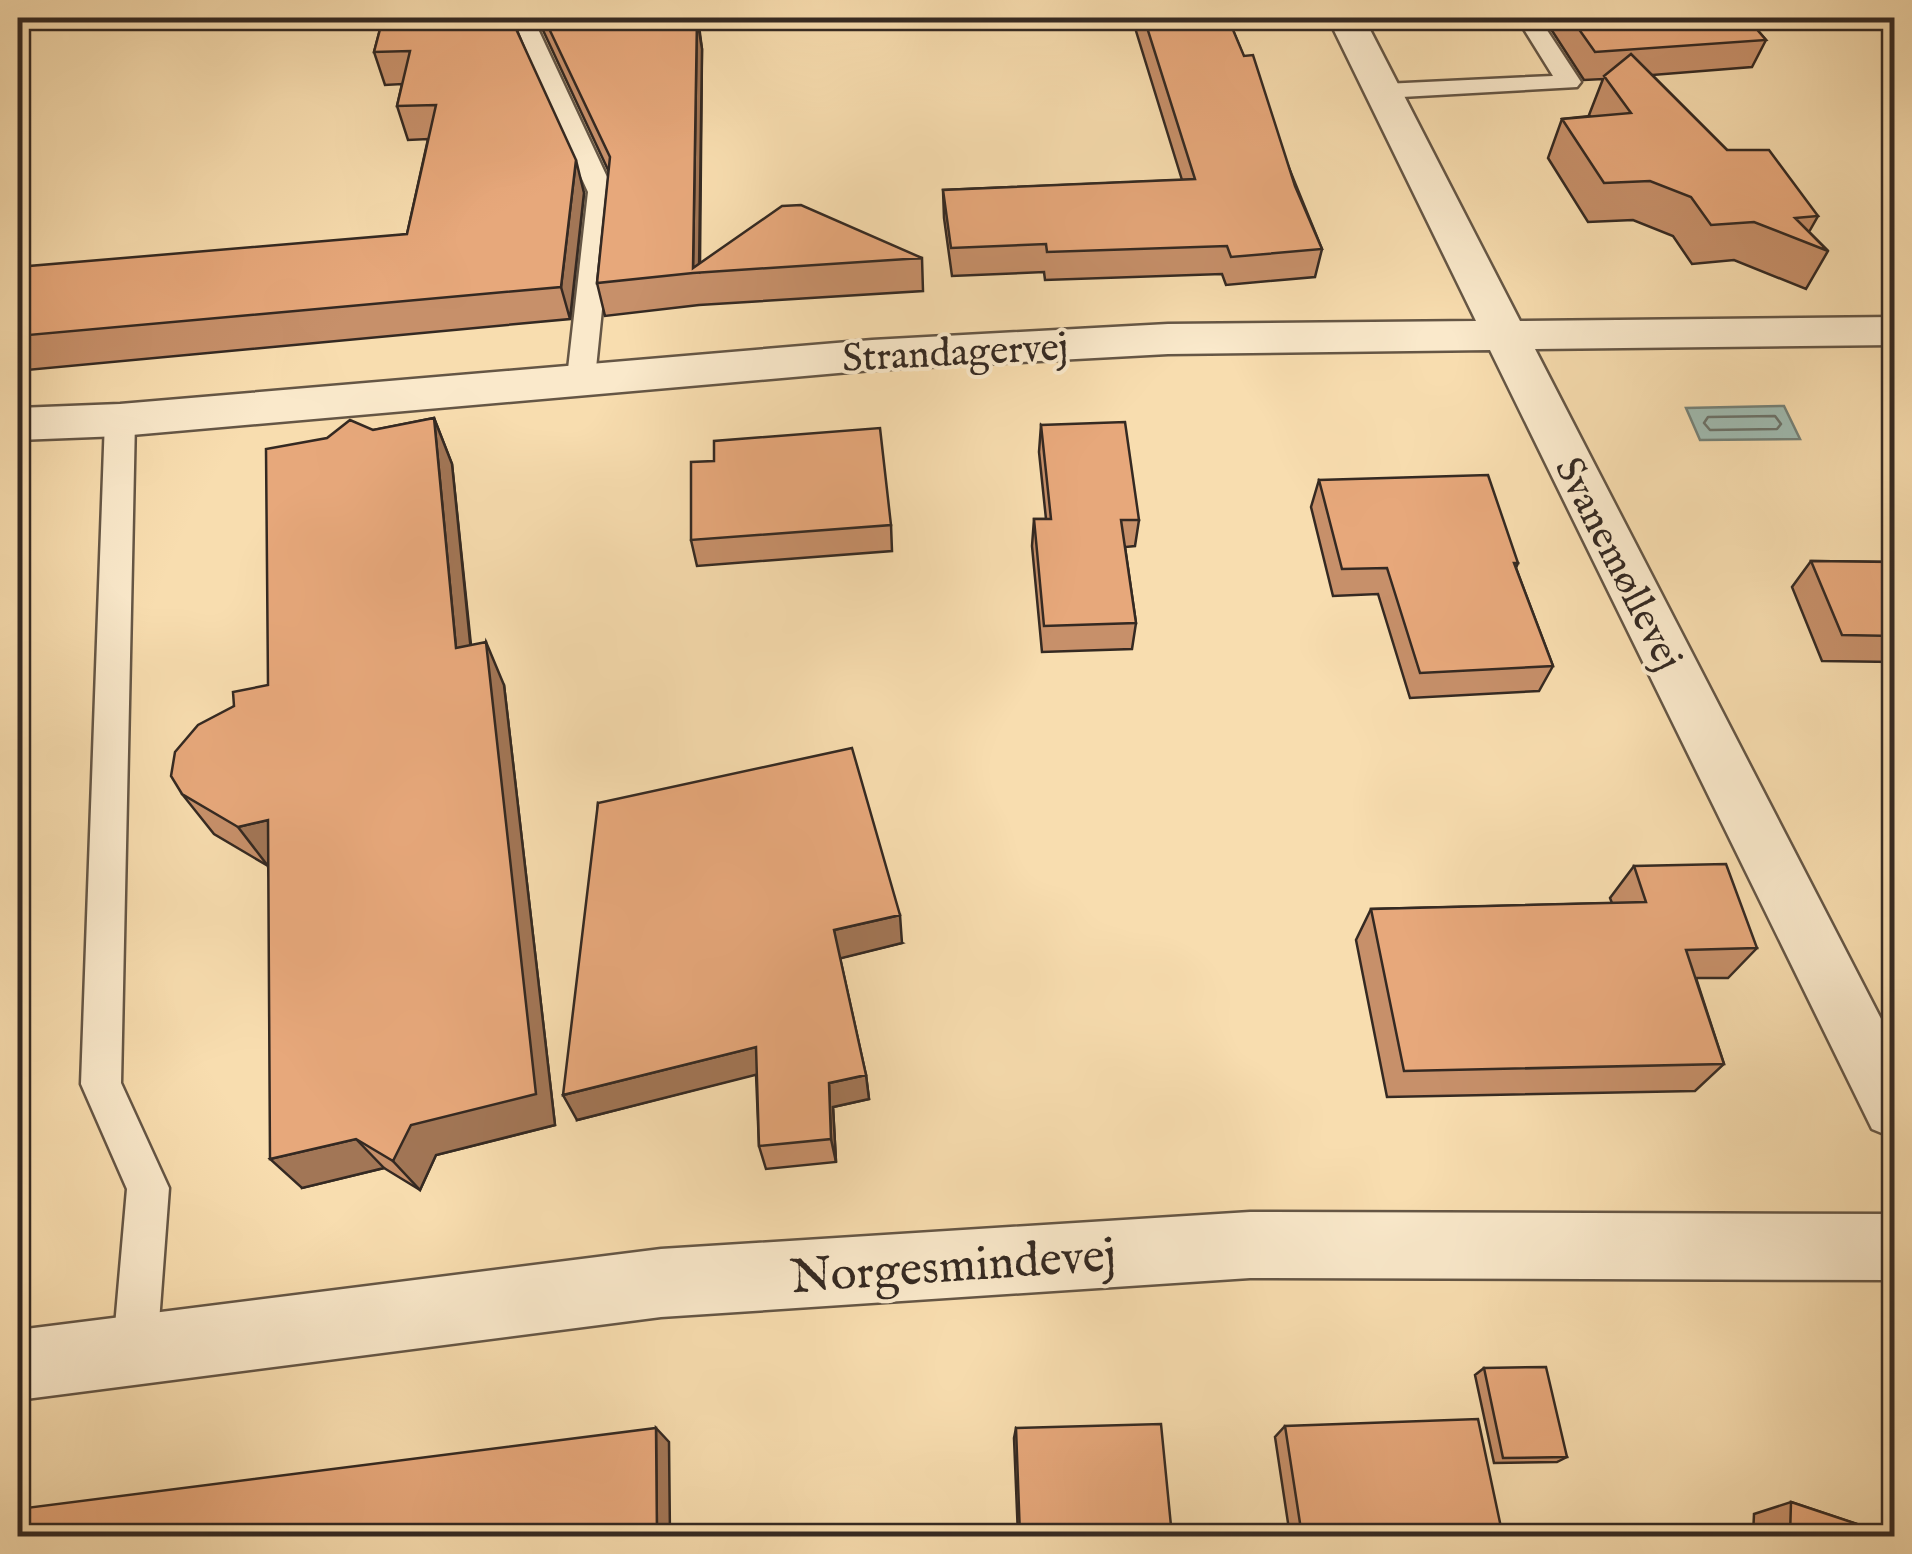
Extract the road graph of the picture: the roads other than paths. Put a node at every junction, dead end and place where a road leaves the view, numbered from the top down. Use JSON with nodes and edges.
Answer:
{"nodes":[{"id":1,"x":528,"y":18,"type":"edge"},
{"id":2,"x":1346,"y":18,"type":"edge"},
{"id":3,"x":1528,"y":18,"type":"edge"},
{"id":4,"x":1384,"y":91,"type":"junction"},
{"id":5,"x":1894,"y":331,"type":"edge"},
{"id":6,"x":1505,"y":333,"type":"junction"},
{"id":7,"x":581,"y":378,"type":"junction"},
{"id":8,"x":120,"y":420,"type":"junction"},
{"id":9,"x":18,"y":424,"type":"edge"},
{"id":10,"x":1894,"y":1108,"type":"edge"},
{"id":11,"x":1894,"y":1246,"type":"edge"},
{"id":12,"x":136,"y":1348,"type":"junction"},
{"id":13,"x":18,"y":1365,"type":"edge"}],
"edges":[{"from":1,"to":7,"type":"lane"},
{"from":2,"to":4,"type":"street","name":"Svanemøllevej"},
{"from":3,"to":4,"type":"lane"},
{"from":4,"to":6,"type":"street","name":"Svanemøllevej"},
{"from":5,"to":6,"type":"street","name":"Strandagervej"},
{"from":6,"to":7,"type":"street","name":"Strandagervej"},
{"from":6,"to":10,"type":"street","name":"Svanemøllevej"},
{"from":7,"to":8,"type":"street","name":"Strandagervej"},
{"from":8,"to":9,"type":"street","name":"Strandagervej"},
{"from":8,"to":12,"type":"lane"},
{"from":11,"to":12,"type":"street","name":"Norgesmindevej"},
{"from":12,"to":13,"type":"street","name":"Norgesmindevej"}]}
